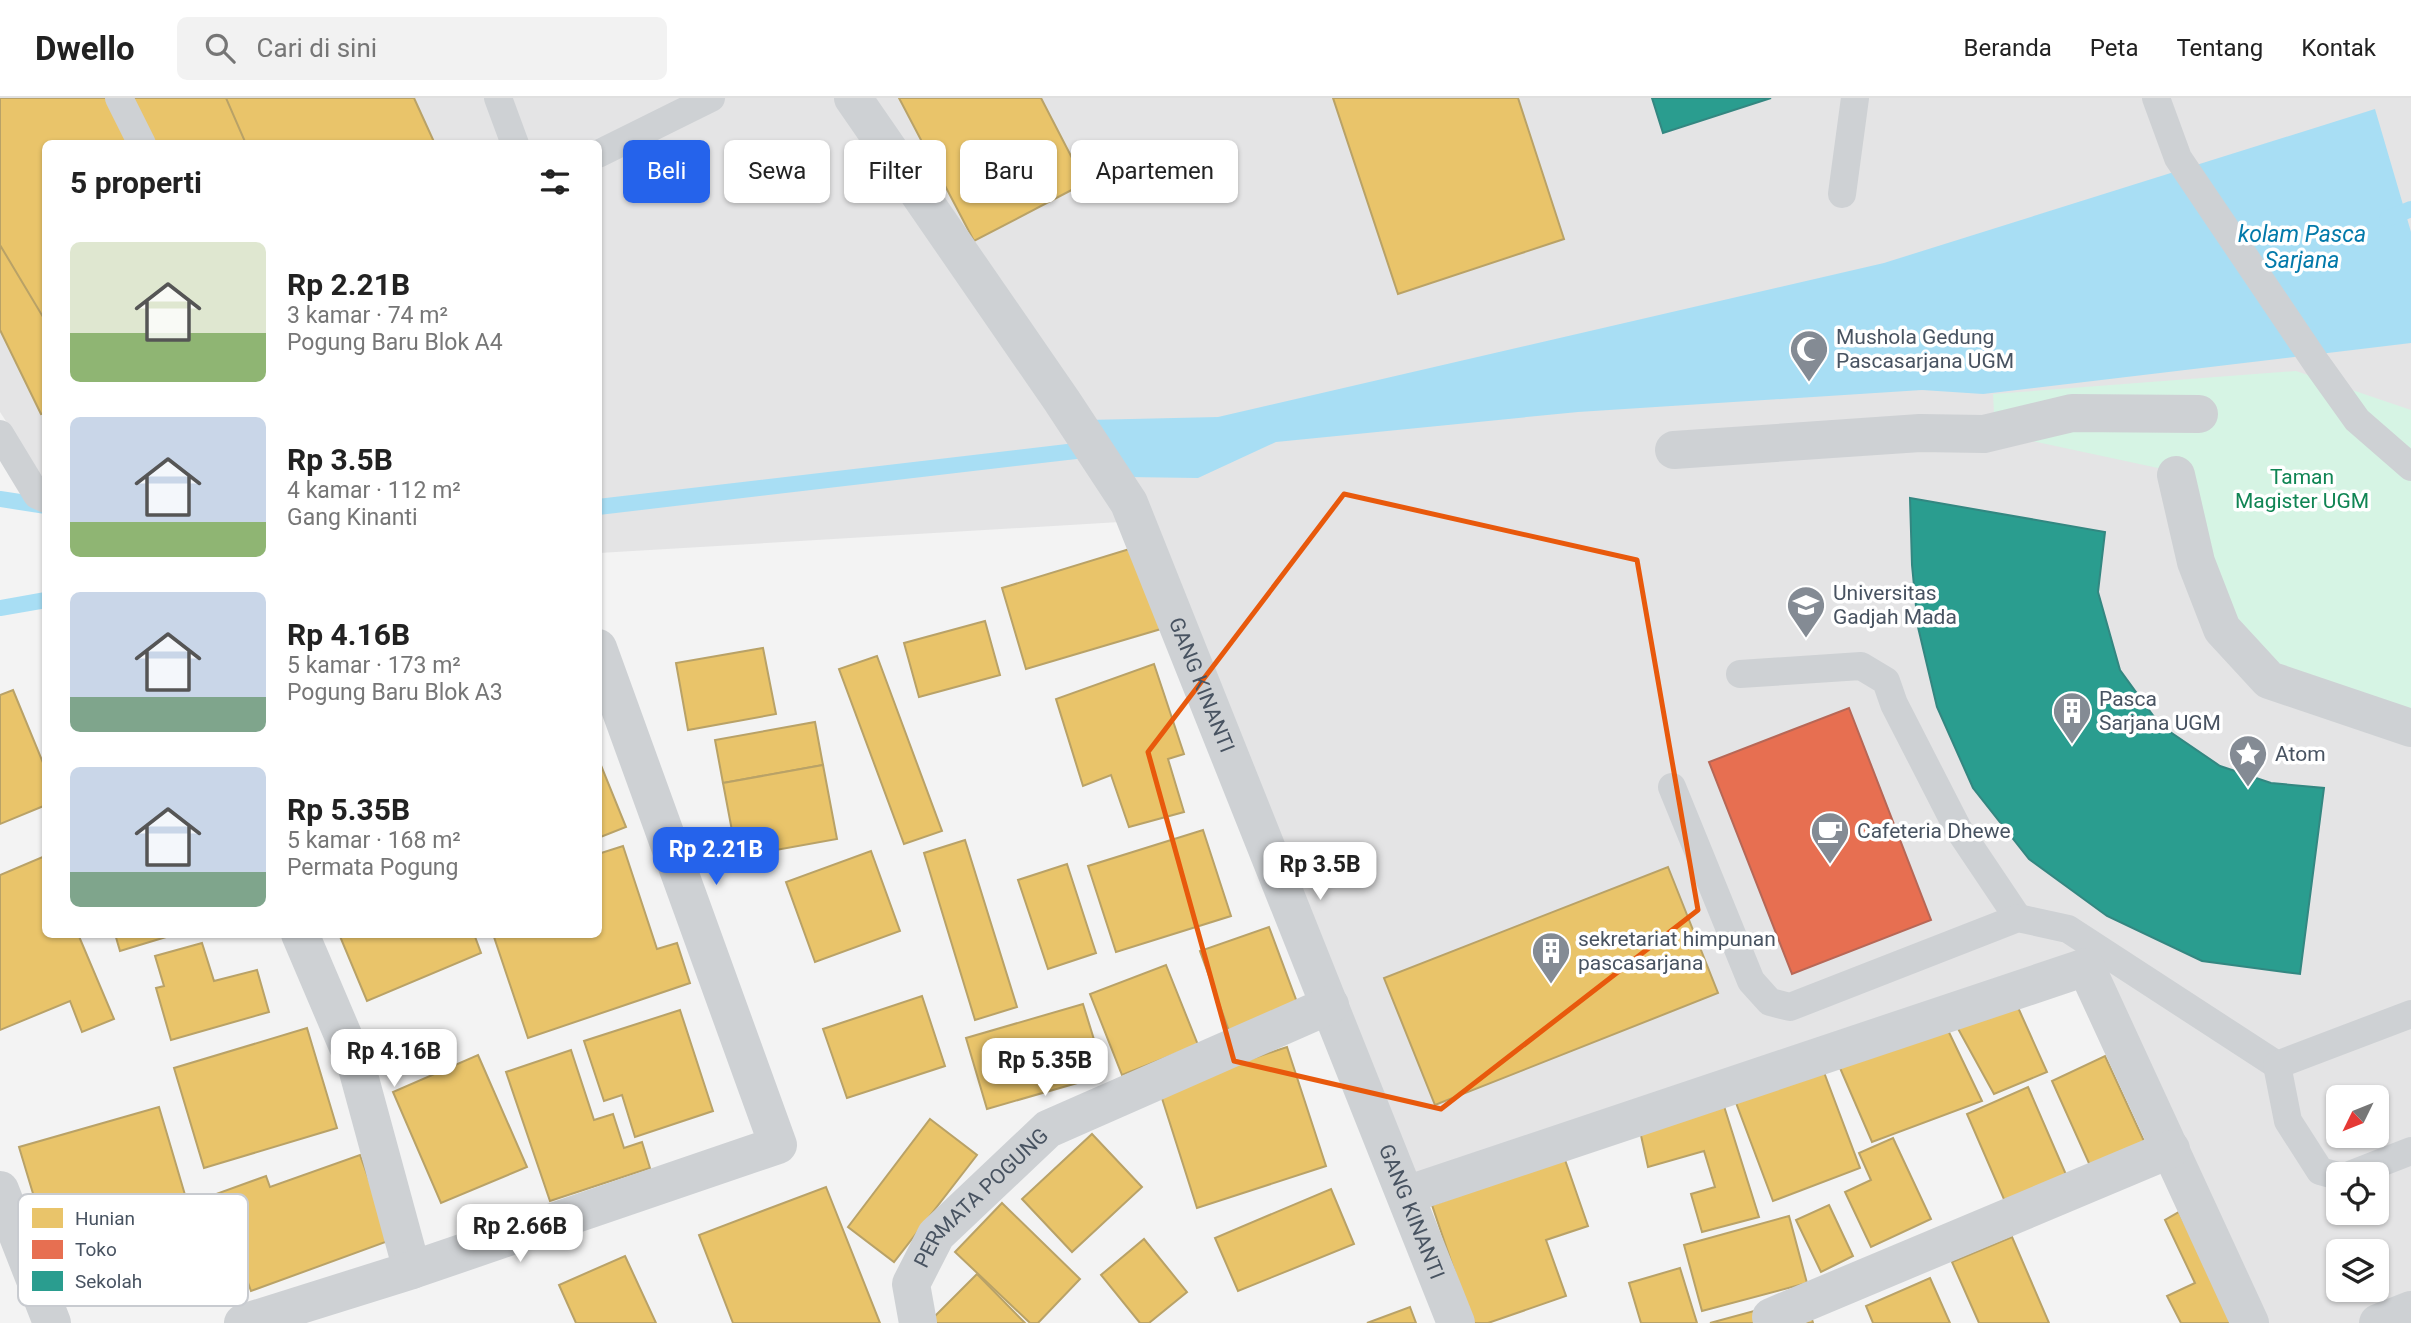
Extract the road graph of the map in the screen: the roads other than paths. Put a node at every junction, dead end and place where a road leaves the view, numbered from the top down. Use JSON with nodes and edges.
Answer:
{"nodes":[{"id":1,"x":119,"y":98,"type":"edge"},
{"id":2,"x":498,"y":98,"type":"edge"},
{"id":3,"x":711,"y":98,"type":"edge"},
{"id":4,"x":853,"y":98,"type":"edge"},
{"id":5,"x":1855,"y":98,"type":"edge"},
{"id":6,"x":2156,"y":98,"type":"edge"},
{"id":7,"x":140,"y":140,"type":"edge"},
{"id":8,"x":514,"y":140,"type":"edge"},
{"id":9,"x":602,"y":152,"type":"edge"},
{"id":10,"x":1842,"y":194,"type":"dead end"},
{"id":11,"x":2199,"y":414,"type":"dead end"},
{"id":12,"x":0,"y":434,"type":"edge"},
{"id":13,"x":1674,"y":450,"type":"dead end"},
{"id":14,"x":2411,"y":467,"type":"edge"},
{"id":15,"x":2176,"y":475,"type":"dead end"},
{"id":16,"x":42,"y":497,"type":"edge"},
{"id":17,"x":602,"y":659,"type":"edge"},
{"id":18,"x":1740,"y":674,"type":"dead end"},
{"id":19,"x":2411,"y":727,"type":"edge"},
{"id":20,"x":1672,"y":787,"type":"dead end"},
{"id":21,"x":2018,"y":918,"type":"junction"},
{"id":22,"x":302,"y":938,"type":"edge"},
{"id":23,"x":1330,"y":1005,"type":"junction"},
{"id":24,"x":2411,"y":1014,"type":"edge"},
{"id":25,"x":2277,"y":1065,"type":"junction"},
{"id":26,"x":2171,"y":1149,"type":"junction"},
{"id":27,"x":2411,"y":1151,"type":"edge"},
{"id":28,"x":2382,"y":1162,"type":"edge"},
{"id":29,"x":2326,"y":1173,"type":"edge"},
{"id":30,"x":0,"y":1190,"type":"edge"},
{"id":31,"x":1406,"y":1195,"type":"junction"},
{"id":32,"x":18,"y":1236,"type":"edge"},
{"id":33,"x":412,"y":1270,"type":"junction"},
{"id":34,"x":45,"y":1306,"type":"edge"},
{"id":35,"x":2411,"y":1310,"type":"edge"},
{"id":36,"x":1771,"y":1317,"type":"dead end"},
{"id":37,"x":52,"y":1323,"type":"edge"},
{"id":38,"x":243,"y":1323,"type":"edge"},
{"id":39,"x":918,"y":1323,"type":"edge"},
{"id":40,"x":1456,"y":1323,"type":"edge"},
{"id":41,"x":2250,"y":1323,"type":"edge"},
{"id":42,"x":2378,"y":1323,"type":"edge"}],
"edges":[{"from":1,"to":7,"type":"lane"},
{"from":2,"to":8,"type":"lane"},
{"from":3,"to":9,"type":"lane"},
{"from":4,"to":23,"type":"street","name":"GANG KINANTI"},
{"from":5,"to":10,"type":"lane"},
{"from":6,"to":14,"type":"lane"},
{"from":11,"to":13,"type":"street"},
{"from":12,"to":16,"type":"lane"},
{"from":15,"to":19,"type":"street"},
{"from":17,"to":33,"type":"street"},
{"from":18,"to":21,"type":"lane"},
{"from":20,"to":21,"type":"lane"},
{"from":21,"to":25,"type":"lane"},
{"from":22,"to":33,"type":"street"},
{"from":23,"to":31,"type":"street","name":"GANG KINANTI"},
{"from":23,"to":39,"type":"street","name":"PERMATA POGUNG"},
{"from":24,"to":25,"type":"lane"},
{"from":25,"to":29,"type":"lane"},
{"from":26,"to":31,"type":"street"},
{"from":26,"to":36,"type":"street"},
{"from":26,"to":41,"type":"street"},
{"from":27,"to":28,"type":"lane"},
{"from":30,"to":32,"type":"street"},
{"from":31,"to":40,"type":"street","name":"GANG KINANTI"},
{"from":33,"to":38,"type":"street"},
{"from":34,"to":37,"type":"street"},
{"from":35,"to":42,"type":"street"}]}
